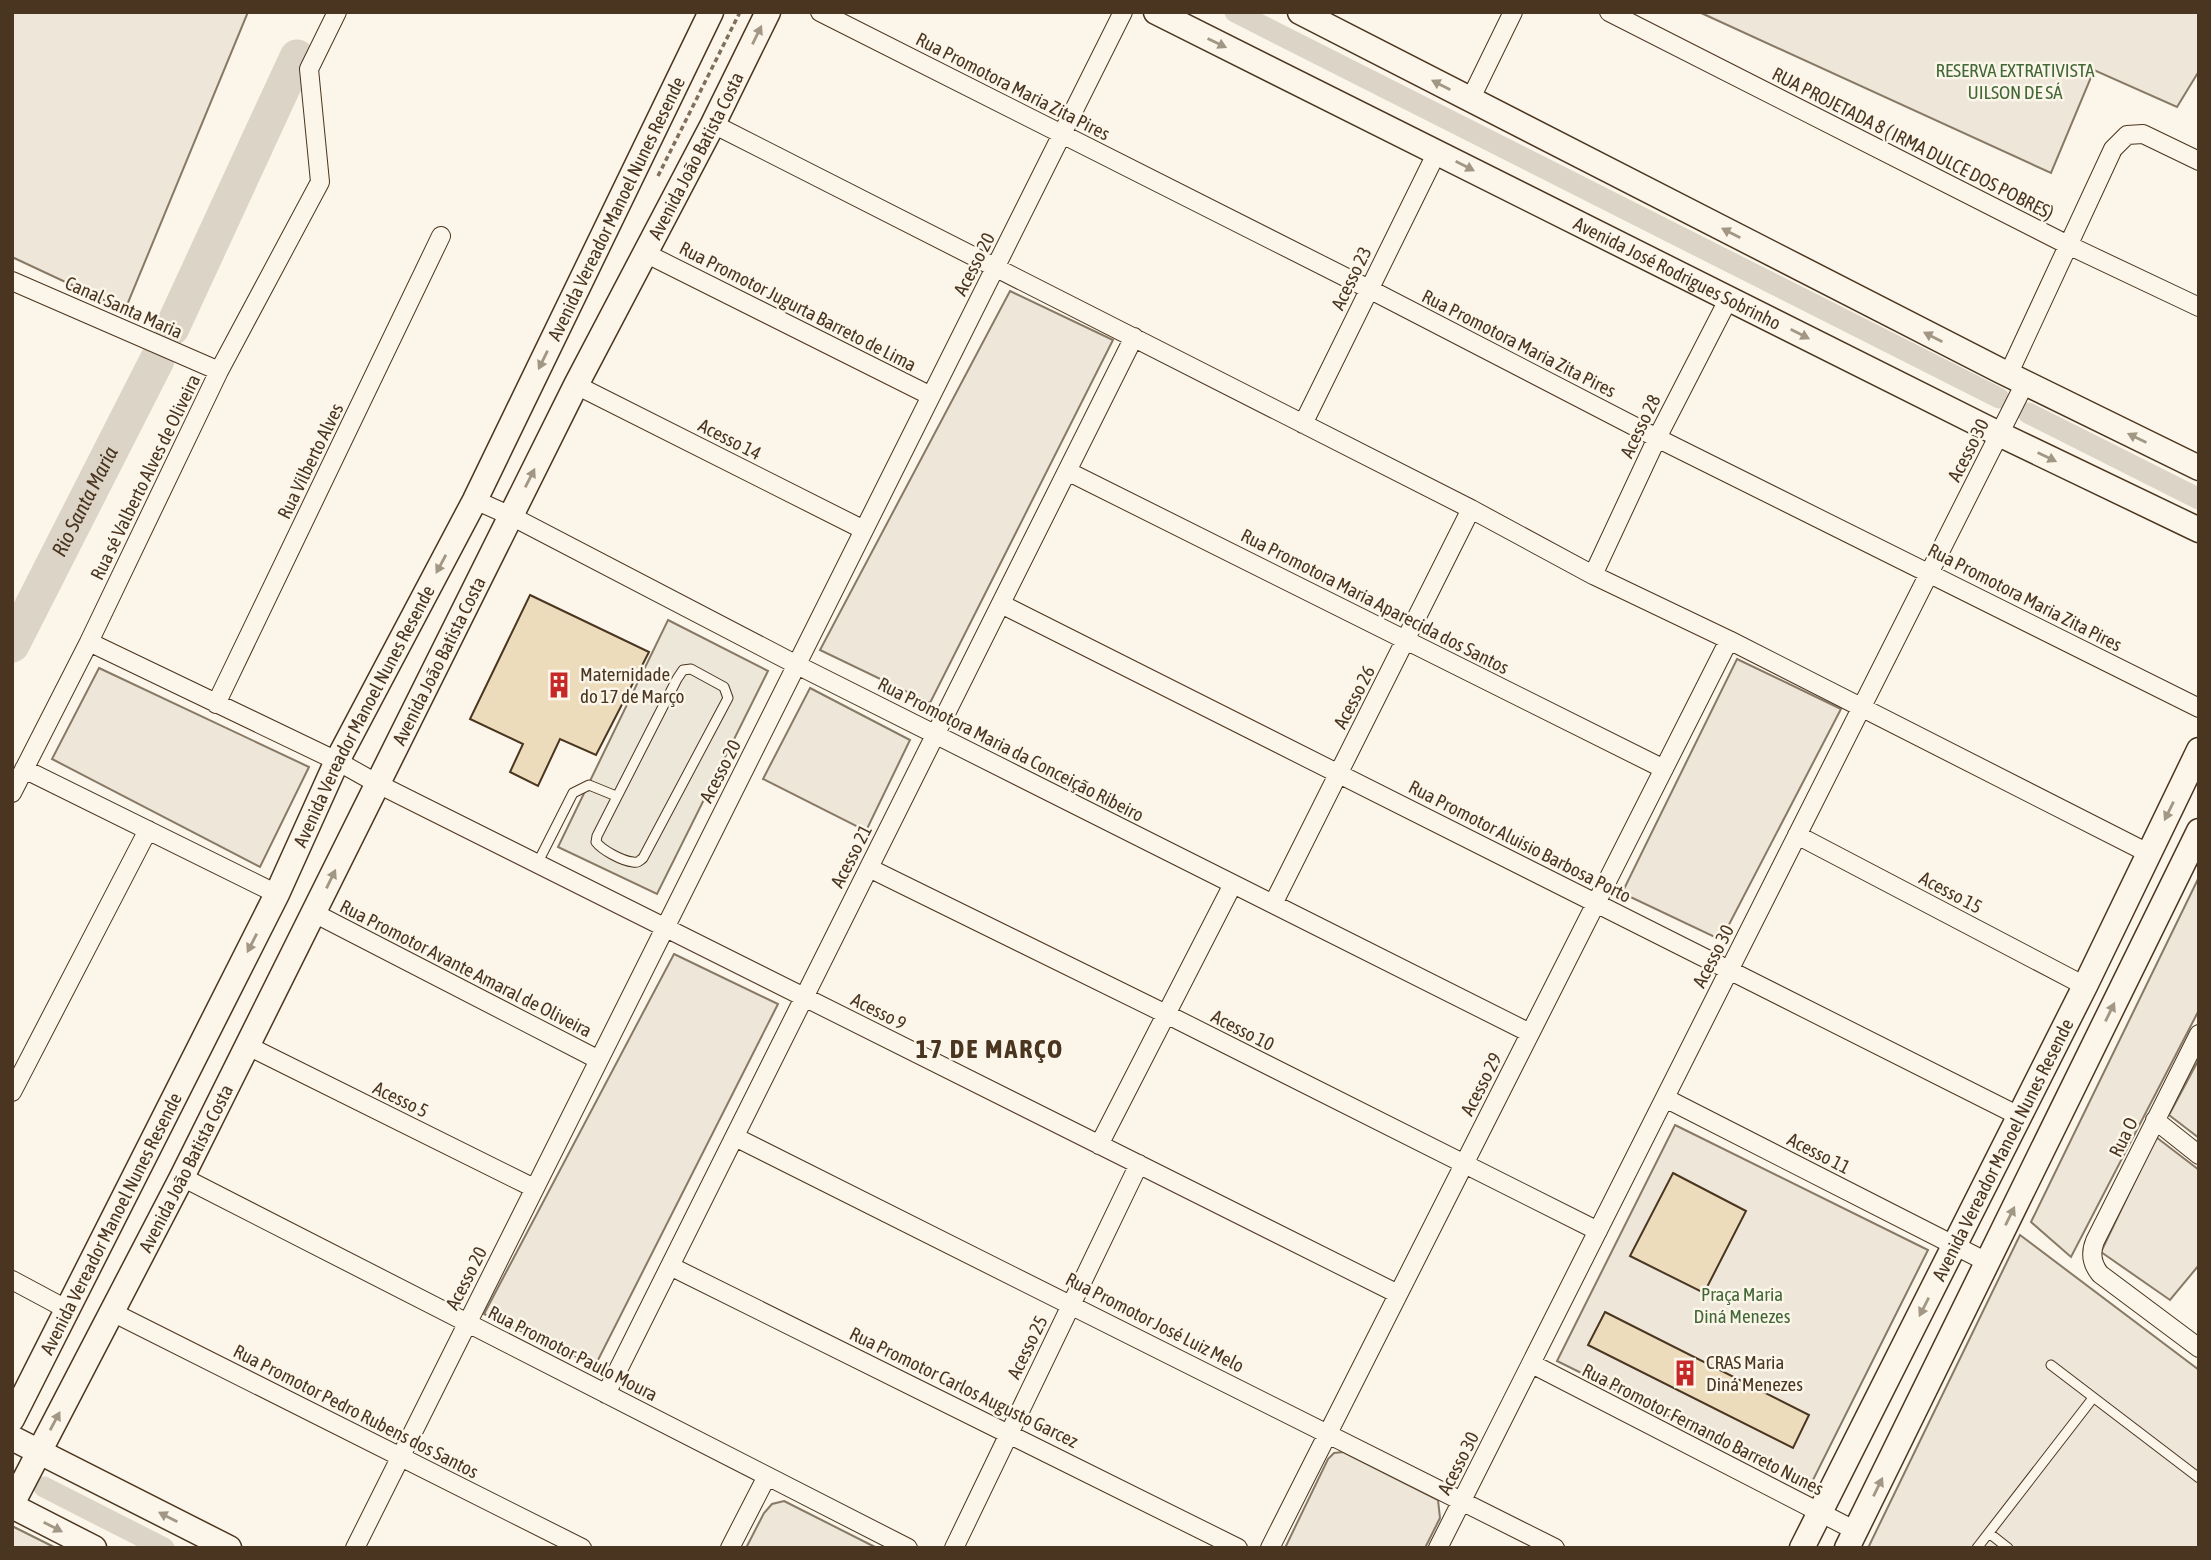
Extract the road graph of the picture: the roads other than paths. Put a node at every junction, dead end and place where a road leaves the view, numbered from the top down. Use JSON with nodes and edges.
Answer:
{"nodes":[{"id":1,"x":337,"y":12,"type":"edge"},
{"id":2,"x":711,"y":12,"type":"edge"},
{"id":3,"x":768,"y":12,"type":"edge"},
{"id":4,"x":820,"y":12,"type":"edge"},
{"id":5,"x":1123,"y":12,"type":"edge"},
{"id":6,"x":1156,"y":12,"type":"edge"},
{"id":7,"x":1300,"y":12,"type":"edge"},
{"id":8,"x":1513,"y":12,"type":"edge"},
{"id":9,"x":1609,"y":12,"type":"edge"},
{"id":10,"x":1470,"y":100,"type":"junction"},
{"id":11,"x":713,"y":124,"type":"junction"},
{"id":12,"x":1062,"y":134,"type":"junction"},
{"id":13,"x":1437,"y":152,"type":"junction"},
{"id":14,"x":2199,"y":160,"type":"edge"},
{"id":15,"x":441,"y":236,"type":"dead end"},
{"id":16,"x":2068,"y":245,"type":"junction"},
{"id":17,"x":645,"y":253,"type":"junction"},
{"id":18,"x":996,"y":266,"type":"junction"},
{"id":19,"x":12,"y":281,"type":"edge"},
{"id":20,"x":1369,"y":289,"type":"junction"},
{"id":21,"x":1729,"y":298,"type":"junction"},
{"id":22,"x":2199,"y":307,"type":"edge"},
{"id":23,"x":1134,"y":337,"type":"junction"},
{"id":24,"x":219,"y":371,"type":"junction"},
{"id":25,"x":2016,"y":379,"type":"junction"},
{"id":26,"x":576,"y":385,"type":"junction"},
{"id":27,"x":931,"y":396,"type":"junction"},
{"id":28,"x":1303,"y":424,"type":"junction"},
{"id":29,"x":1999,"y":434,"type":"junction"},
{"id":30,"x":1657,"y":438,"type":"junction"},
{"id":31,"x":2199,"y":468,"type":"edge"},
{"id":32,"x":1067,"y":471,"type":"junction"},
{"id":33,"x":475,"y":500,"type":"junction"},
{"id":34,"x":1471,"y":509,"type":"junction"},
{"id":35,"x":511,"y":516,"type":"junction"},
{"id":36,"x":864,"y":530,"type":"junction"},
{"id":37,"x":2199,"y":530,"type":"edge"},
{"id":38,"x":1929,"y":572,"type":"junction"},
{"id":39,"x":1593,"y":575,"type":"junction"},
{"id":40,"x":1001,"y":604,"type":"junction"},
{"id":41,"x":1406,"y":640,"type":"junction"},
{"id":42,"x":1729,"y":640,"type":"junction"},
{"id":43,"x":89,"y":642,"type":"junction"},
{"id":44,"x":797,"y":665,"type":"junction"},
{"id":45,"x":216,"y":704,"type":"junction"},
{"id":46,"x":1862,"y":707,"type":"junction"},
{"id":47,"x":2199,"y":708,"type":"edge"},
{"id":48,"x":936,"y":735,"type":"junction"},
{"id":49,"x":2199,"y":750,"type":"edge"},
{"id":50,"x":337,"y":761,"type":"junction"},
{"id":51,"x":24,"y":769,"type":"junction"},
{"id":52,"x":1664,"y":769,"type":"junction"},
{"id":53,"x":1339,"y":773,"type":"junction"},
{"id":54,"x":378,"y":784,"type":"junction"},
{"id":55,"x":12,"y":793,"type":"edge"},
{"id":56,"x":616,"y":796,"type":"junction"},
{"id":57,"x":148,"y":830,"type":"junction"},
{"id":58,"x":2199,"y":831,"type":"edge"},
{"id":59,"x":1797,"y":835,"type":"junction"},
{"id":60,"x":2148,"y":853,"type":"junction"},
{"id":61,"x":537,"y":864,"type":"junction"},
{"id":62,"x":869,"y":868,"type":"junction"},
{"id":63,"x":1233,"y":884,"type":"junction"},
{"id":64,"x":277,"y":894,"type":"junction"},
{"id":65,"x":1596,"y":902,"type":"junction"},
{"id":66,"x":1273,"y":904,"type":"junction"},
{"id":67,"x":314,"y":913,"type":"junction"},
{"id":68,"x":665,"y":928,"type":"junction"},
{"id":69,"x":1729,"y":970,"type":"junction"},
{"id":70,"x":2085,"y":986,"type":"junction"},
{"id":71,"x":804,"y":997,"type":"junction"},
{"id":72,"x":1166,"y":1014,"type":"junction"},
{"id":73,"x":1530,"y":1033,"type":"junction"},
{"id":74,"x":2199,"y":1034,"type":"edge"},
{"id":75,"x":248,"y":1046,"type":"junction"},
{"id":76,"x":599,"y":1060,"type":"junction"},
{"id":77,"x":12,"y":1092,"type":"edge"},
{"id":78,"x":1665,"y":1098,"type":"junction"},
{"id":79,"x":2019,"y":1116,"type":"junction"},
{"id":80,"x":2154,"y":1120,"type":"junction"},
{"id":81,"x":735,"y":1137,"type":"junction"},
{"id":82,"x":1099,"y":1145,"type":"junction"},
{"id":83,"x":2199,"y":1155,"type":"edge"},
{"id":84,"x":1139,"y":1164,"type":"junction"},
{"id":85,"x":1464,"y":1164,"type":"junction"},
{"id":86,"x":182,"y":1177,"type":"junction"},
{"id":87,"x":534,"y":1188,"type":"junction"},
{"id":88,"x":1598,"y":1231,"type":"junction"},
{"id":89,"x":1955,"y":1246,"type":"junction"},
{"id":90,"x":1987,"y":1262,"type":"junction"},
{"id":91,"x":670,"y":1266,"type":"junction"},
{"id":92,"x":12,"y":1280,"type":"edge"},
{"id":93,"x":1398,"y":1294,"type":"junction"},
{"id":94,"x":1071,"y":1304,"type":"junction"},
{"id":95,"x":68,"y":1310,"type":"junction"},
{"id":96,"x":112,"y":1312,"type":"junction"},
{"id":97,"x":467,"y":1323,"type":"junction"},
{"id":98,"x":2199,"y":1348,"type":"edge"},
{"id":99,"x":1532,"y":1364,"type":"junction"},
{"id":100,"x":2051,"y":1365,"type":"dead end"},
{"id":101,"x":606,"y":1394,"type":"junction"},
{"id":102,"x":2093,"y":1398,"type":"junction"},
{"id":103,"x":12,"y":1419,"type":"edge"},
{"id":104,"x":1009,"y":1433,"type":"junction"},
{"id":105,"x":1328,"y":1433,"type":"junction"},
{"id":106,"x":12,"y":1438,"type":"edge"},
{"id":107,"x":39,"y":1452,"type":"junction"},
{"id":108,"x":400,"y":1457,"type":"junction"},
{"id":109,"x":767,"y":1476,"type":"junction"},
{"id":110,"x":2199,"y":1478,"type":"edge"},
{"id":111,"x":1462,"y":1501,"type":"junction"},
{"id":112,"x":12,"y":1505,"type":"edge"},
{"id":113,"x":1820,"y":1513,"type":"junction"},
{"id":114,"x":1989,"y":1533,"type":"junction"},
{"id":115,"x":1852,"y":1539,"type":"edge"},
{"id":116,"x":94,"y":1548,"type":"edge"},
{"id":117,"x":229,"y":1548,"type":"edge"},
{"id":118,"x":355,"y":1548,"type":"edge"},
{"id":119,"x":582,"y":1548,"type":"edge"},
{"id":120,"x":730,"y":1548,"type":"edge"},
{"id":121,"x":908,"y":1548,"type":"edge"},
{"id":122,"x":954,"y":1548,"type":"edge"},
{"id":123,"x":1238,"y":1548,"type":"edge"},
{"id":124,"x":1270,"y":1548,"type":"edge"},
{"id":125,"x":1438,"y":1548,"type":"edge"},
{"id":126,"x":1555,"y":1548,"type":"edge"},
{"id":127,"x":1802,"y":1548,"type":"edge"},
{"id":128,"x":1977,"y":1548,"type":"edge"},
{"id":129,"x":2008,"y":1548,"type":"edge"}],
"edges":[{"from":1,"to":24,"type":"street","name":"Rua sé Valberto Alves de Oliveira"},
{"from":2,"to":33,"type":"street","name":"Avenida Vereador Manoel Nunes Resende","one_way":true},
{"from":11,"to":3,"type":"street","name":"Avenida João Batista Costa","one_way":true},
{"from":4,"to":12,"type":"street","name":"Rua Promotora Maria Zita Pires"},
{"from":5,"to":12,"type":"street","name":"Acesso 20"},
{"from":6,"to":13,"type":"street","name":"Avenida José Rodrigues Sobrinho","one_way":true},
{"from":10,"to":7,"type":"street","one_way":true},
{"from":8,"to":10,"type":"street"},
{"from":9,"to":16,"type":"street","name":"RUA PROJETADA 8 ( IRMA DULCE DOS POBRES)"},
{"from":25,"to":10,"type":"street","one_way":true},
{"from":11,"to":17,"type":"street","name":"Avenida João Batista Costa"},
{"from":11,"to":18,"type":"street"},
{"from":12,"to":18,"type":"street","name":"Acesso 20"},
{"from":12,"to":20,"type":"street","name":"Rua Promotora Maria Zita Pires"},
{"from":13,"to":20,"type":"street","name":"Acesso 23"},
{"from":13,"to":21,"type":"street","name":"Avenida José Rodrigues Sobrinho","one_way":true},
{"from":14,"to":16,"type":"street","name":"Acesso 30"},
{"from":15,"to":45,"type":"street","name":"Rua Vilberto Alves"},
{"from":16,"to":22,"type":"street","name":"RUA PROJETADA 8 ( IRMA DULCE DOS POBRES)"},
{"from":16,"to":25,"type":"street","name":"Acesso 30"},
{"from":17,"to":26,"type":"street","name":"Avenida João Batista Costa"},
{"from":17,"to":27,"type":"street","name":"Rua Promotor Jugurta Barreto de Lima"},
{"from":18,"to":23,"type":"street"},
{"from":18,"to":27,"type":"street","name":"Acesso 20"},
{"from":19,"to":24,"type":"street","name":"Canal Santa Maria"},
{"from":20,"to":28,"type":"street","name":"Acesso 23"},
{"from":20,"to":30,"type":"street","name":"Rua Promotora Maria Zita Pires"},
{"from":21,"to":29,"type":"street","name":"Avenida José Rodrigues Sobrinho","one_way":true},
{"from":21,"to":30,"type":"street","name":"Acesso 28"},
{"from":23,"to":28,"type":"street"},
{"from":23,"to":32,"type":"street","name":"Acesso 21"},
{"from":24,"to":43,"type":"street","name":"Rua sé Valberto Alves de Oliveira"},
{"from":25,"to":29,"type":"street","name":"Acesso 30"},
{"from":31,"to":25,"type":"street","one_way":true},
{"from":35,"to":26,"type":"street","name":"Avenida João Batista Costa","one_way":true},
{"from":26,"to":36,"type":"street","name":"Acesso 14"},
{"from":27,"to":36,"type":"street","name":"Acesso 20"},
{"from":28,"to":34,"type":"street"},
{"from":29,"to":37,"type":"street","name":"Avenida José Rodrigues Sobrinho","one_way":true},
{"from":29,"to":38,"type":"street","name":"Acesso 30"},
{"from":30,"to":38,"type":"street","name":"Rua Promotora Maria Zita Pires"},
{"from":30,"to":39,"type":"street","name":"Acesso 28"},
{"from":32,"to":40,"type":"street","name":"Acesso 21"},
{"from":32,"to":41,"type":"street","name":"Rua Promotora Maria Aparecida dos Santos"},
{"from":33,"to":35,"type":"street","name":"Rua Promotora Maria da Conceição Ribeiro"},
{"from":33,"to":50,"type":"street","name":"Avenida Vereador Manoel Nunes Resende","one_way":true},
{"from":34,"to":39,"type":"street"},
{"from":34,"to":41,"type":"street","name":"Acesso 26"},
{"from":35,"to":44,"type":"street","name":"Rua Promotora Maria da Conceição Ribeiro"},
{"from":35,"to":54,"type":"street","name":"Avenida João Batista Costa"},
{"from":36,"to":44,"type":"street","name":"Acesso 20"},
{"from":38,"to":46,"type":"street","name":"Acesso 30"},
{"from":38,"to":47,"type":"street","name":"Rua Promotora Maria Zita Pires"},
{"from":39,"to":42,"type":"street"},
{"from":40,"to":48,"type":"street","name":"Acesso 21"},
{"from":40,"to":53,"type":"street","name":"Rua Promotor Aluisio Barbosa Porto"},
{"from":41,"to":52,"type":"street","name":"Rua Promotora Maria Aparecida dos Santos"},
{"from":41,"to":53,"type":"street","name":"Acesso 26"},
{"from":42,"to":46,"type":"street"},
{"from":42,"to":52,"type":"street","name":"Acesso 29"},
{"from":43,"to":45,"type":"street","name":"Acesso 9"},
{"from":43,"to":51,"type":"street","name":"Rua sé Valberto Alves de Oliveira"},
{"from":44,"to":48,"type":"street","name":"Rua Promotora Maria da Conceição Ribeiro"},
{"from":44,"to":68,"type":"street","name":"Acesso 20"},
{"from":45,"to":50,"type":"street","name":"Acesso 9"},
{"from":46,"to":59,"type":"street","name":"Acesso 30"},
{"from":46,"to":60,"type":"street"},
{"from":48,"to":62,"type":"street","name":"Acesso 21"},
{"from":48,"to":63,"type":"street","name":"Rua Promotora Maria da Conceição Ribeiro"},
{"from":49,"to":60,"type":"street","name":"Avenida Vereador Manoel Nunes Resende","one_way":true},
{"from":50,"to":54,"type":"street","name":"Acesso 9"},
{"from":50,"to":64,"type":"street","name":"Avenida Vereador Manoel Nunes Resende"},
{"from":51,"to":55,"type":"street","name":"Rua sé Valberto Alves de Oliveira"},
{"from":51,"to":57,"type":"street"},
{"from":52,"to":65,"type":"street","name":"Acesso 29"},
{"from":53,"to":65,"type":"street","name":"Rua Promotor Aluisio Barbosa Porto"},
{"from":53,"to":66,"type":"street","name":"Acesso 26"},
{"from":54,"to":61,"type":"street","name":"Acesso 9"},
{"from":67,"to":54,"type":"street","name":"Avenida João Batista Costa","one_way":true},
{"from":56,"to":56,"type":"lane"},
{"from":56,"to":61,"type":"lane"},
{"from":57,"to":64,"type":"street"},
{"from":57,"to":77,"type":"street"},
{"from":90,"to":58,"type":"street","name":"Avenida Vereador Manoel Nunes Resende","one_way":true},
{"from":59,"to":69,"type":"street","name":"Acesso 30"},
{"from":59,"to":70,"type":"street","name":"Acesso 15"},
{"from":60,"to":70,"type":"street","name":"Avenida Vereador Manoel Nunes Resende"},
{"from":61,"to":68,"type":"street","name":"Acesso 9"},
{"from":62,"to":71,"type":"street","name":"Acesso 21"},
{"from":62,"to":72,"type":"street","name":"Acesso 10"},
{"from":63,"to":66,"type":"street","name":"Rua Promotora Maria da Conceição Ribeiro"},
{"from":63,"to":72,"type":"street"},
{"from":64,"to":95,"type":"street","name":"Avenida Vereador Manoel Nunes Resende","one_way":true},
{"from":65,"to":69,"type":"street","name":"Rua Promotor Aluisio Barbosa Porto"},
{"from":65,"to":73,"type":"street","name":"Acesso 29"},
{"from":66,"to":73,"type":"street","name":"Rua Promotora Maria da Conceição Ribeiro"},
{"from":67,"to":75,"type":"street","name":"Avenida João Batista Costa"},
{"from":67,"to":76,"type":"street","name":"Rua Promotor Avante Amaral de Oliveira"},
{"from":68,"to":71,"type":"street","name":"Acesso 9"},
{"from":68,"to":76,"type":"street","name":"Acesso 20"},
{"from":69,"to":78,"type":"street","name":"Acesso 30"},
{"from":69,"to":79,"type":"street","name":"Rua Promotor Aluisio Barbosa Porto"},
{"from":70,"to":79,"type":"street","name":"Avenida Vereador Manoel Nunes Resende"},
{"from":71,"to":81,"type":"street","name":"Acesso 21"},
{"from":71,"to":82,"type":"street","name":"Acesso 9"},
{"from":72,"to":82,"type":"street"},
{"from":72,"to":85,"type":"street","name":"Acesso 10"},
{"from":73,"to":85,"type":"street","name":"Acesso 29"},
{"from":74,"to":80,"type":"street","name":"Rua O"},
{"from":75,"to":86,"type":"street","name":"Avenida João Batista Costa"},
{"from":75,"to":87,"type":"street","name":"Acesso 5"},
{"from":76,"to":87,"type":"street","name":"Acesso 20"},
{"from":78,"to":88,"type":"street","name":"Acesso 30"},
{"from":78,"to":89,"type":"street","name":"Acesso 11"},
{"from":79,"to":89,"type":"street","name":"Avenida Vereador Manoel Nunes Resende"},
{"from":80,"to":83,"type":"street"},
{"from":80,"to":98,"type":"street","name":"Rua O"},
{"from":81,"to":91,"type":"street","name":"Acesso 21"},
{"from":81,"to":94,"type":"street","name":"Rua Promotor José Luiz Melo"},
{"from":82,"to":84,"type":"street","name":"Acesso 9"},
{"from":84,"to":93,"type":"street","name":"Acesso 9"},
{"from":84,"to":94,"type":"street","name":"Acesso 25"},
{"from":85,"to":88,"type":"street","name":"Acesso 10"},
{"from":85,"to":93,"type":"street","name":"Acesso 29"},
{"from":86,"to":96,"type":"street","name":"Avenida João Batista Costa"},
{"from":86,"to":97,"type":"street","name":"Rua Promotor Paulo Moura"},
{"from":87,"to":97,"type":"street","name":"Acesso 20"},
{"from":88,"to":99,"type":"street","name":"Acesso 30"},
{"from":89,"to":90,"type":"street","name":"Acesso 11"},
{"from":89,"to":113,"type":"street","name":"Avenida Vereador Manoel Nunes Resende","one_way":true},
{"from":115,"to":90,"type":"street","name":"Avenida Vereador Manoel Nunes Resende","one_way":true},
{"from":91,"to":101,"type":"street","name":"Acesso 21"},
{"from":91,"to":104,"type":"street","name":"Rua Promotor Carlos Augusto Garcez"},
{"from":92,"to":95,"type":"street"},
{"from":93,"to":105,"type":"street","name":"Acesso 29"},
{"from":94,"to":104,"type":"street","name":"Acesso 25"},
{"from":94,"to":105,"type":"street","name":"Rua Promotor José Luiz Melo"},
{"from":95,"to":103,"type":"street","name":"Avenida Vereador Manoel Nunes Resende"},
{"from":107,"to":96,"type":"street","name":"Avenida Vereador Manoel Nunes Resende","one_way":true},
{"from":96,"to":108,"type":"street","name":"Rua Promotor Pedro Rubens dos Santos"},
{"from":97,"to":101,"type":"street","name":"Rua Promotor Paulo Moura"},
{"from":97,"to":108,"type":"street","name":"Acesso 20"},
{"from":99,"to":111,"type":"street","name":"Acesso 30"},
{"from":99,"to":113,"type":"street","name":"Rua Promotor Fernando Barreto Nunes"},
{"from":100,"to":102,"type":"lane"},
{"from":101,"to":109,"type":"street","name":"Rua Promotor Paulo Moura"},
{"from":102,"to":110,"type":"lane"},
{"from":102,"to":114,"type":"lane"},
{"from":104,"to":122,"type":"street","name":"Acesso 25"},
{"from":104,"to":123,"type":"street","name":"Rua Promotor Carlos Augusto Garcez"},
{"from":105,"to":111,"type":"street","name":"Rua Promotor José Luiz Melo"},
{"from":105,"to":124,"type":"street","name":"Acesso 29"},
{"from":106,"to":107,"type":"street"},
{"from":107,"to":112,"type":"street","name":"Avenida Vereador Manoel Nunes Resende"},
{"from":117,"to":107,"type":"street","one_way":true},
{"from":108,"to":118,"type":"street","name":"Acesso 20"},
{"from":108,"to":119,"type":"street","name":"Rua Promotor Pedro Rubens dos Santos"},
{"from":109,"to":120,"type":"street"},
{"from":109,"to":121,"type":"street","name":"Rua Promotor Paulo Moura"},
{"from":111,"to":125,"type":"street","name":"Acesso 30"},
{"from":111,"to":126,"type":"street","name":"Rua Promotor José Luiz Melo"},
{"from":112,"to":116,"type":"street","one_way":true},
{"from":113,"to":115,"type":"street","name":"Rua Promotor Fernando Barreto Nunes"},
{"from":113,"to":127,"type":"street","name":"Avenida Vereador Manoel Nunes Resende"},
{"from":114,"to":128,"type":"lane"},
{"from":114,"to":129,"type":"lane"}]}
